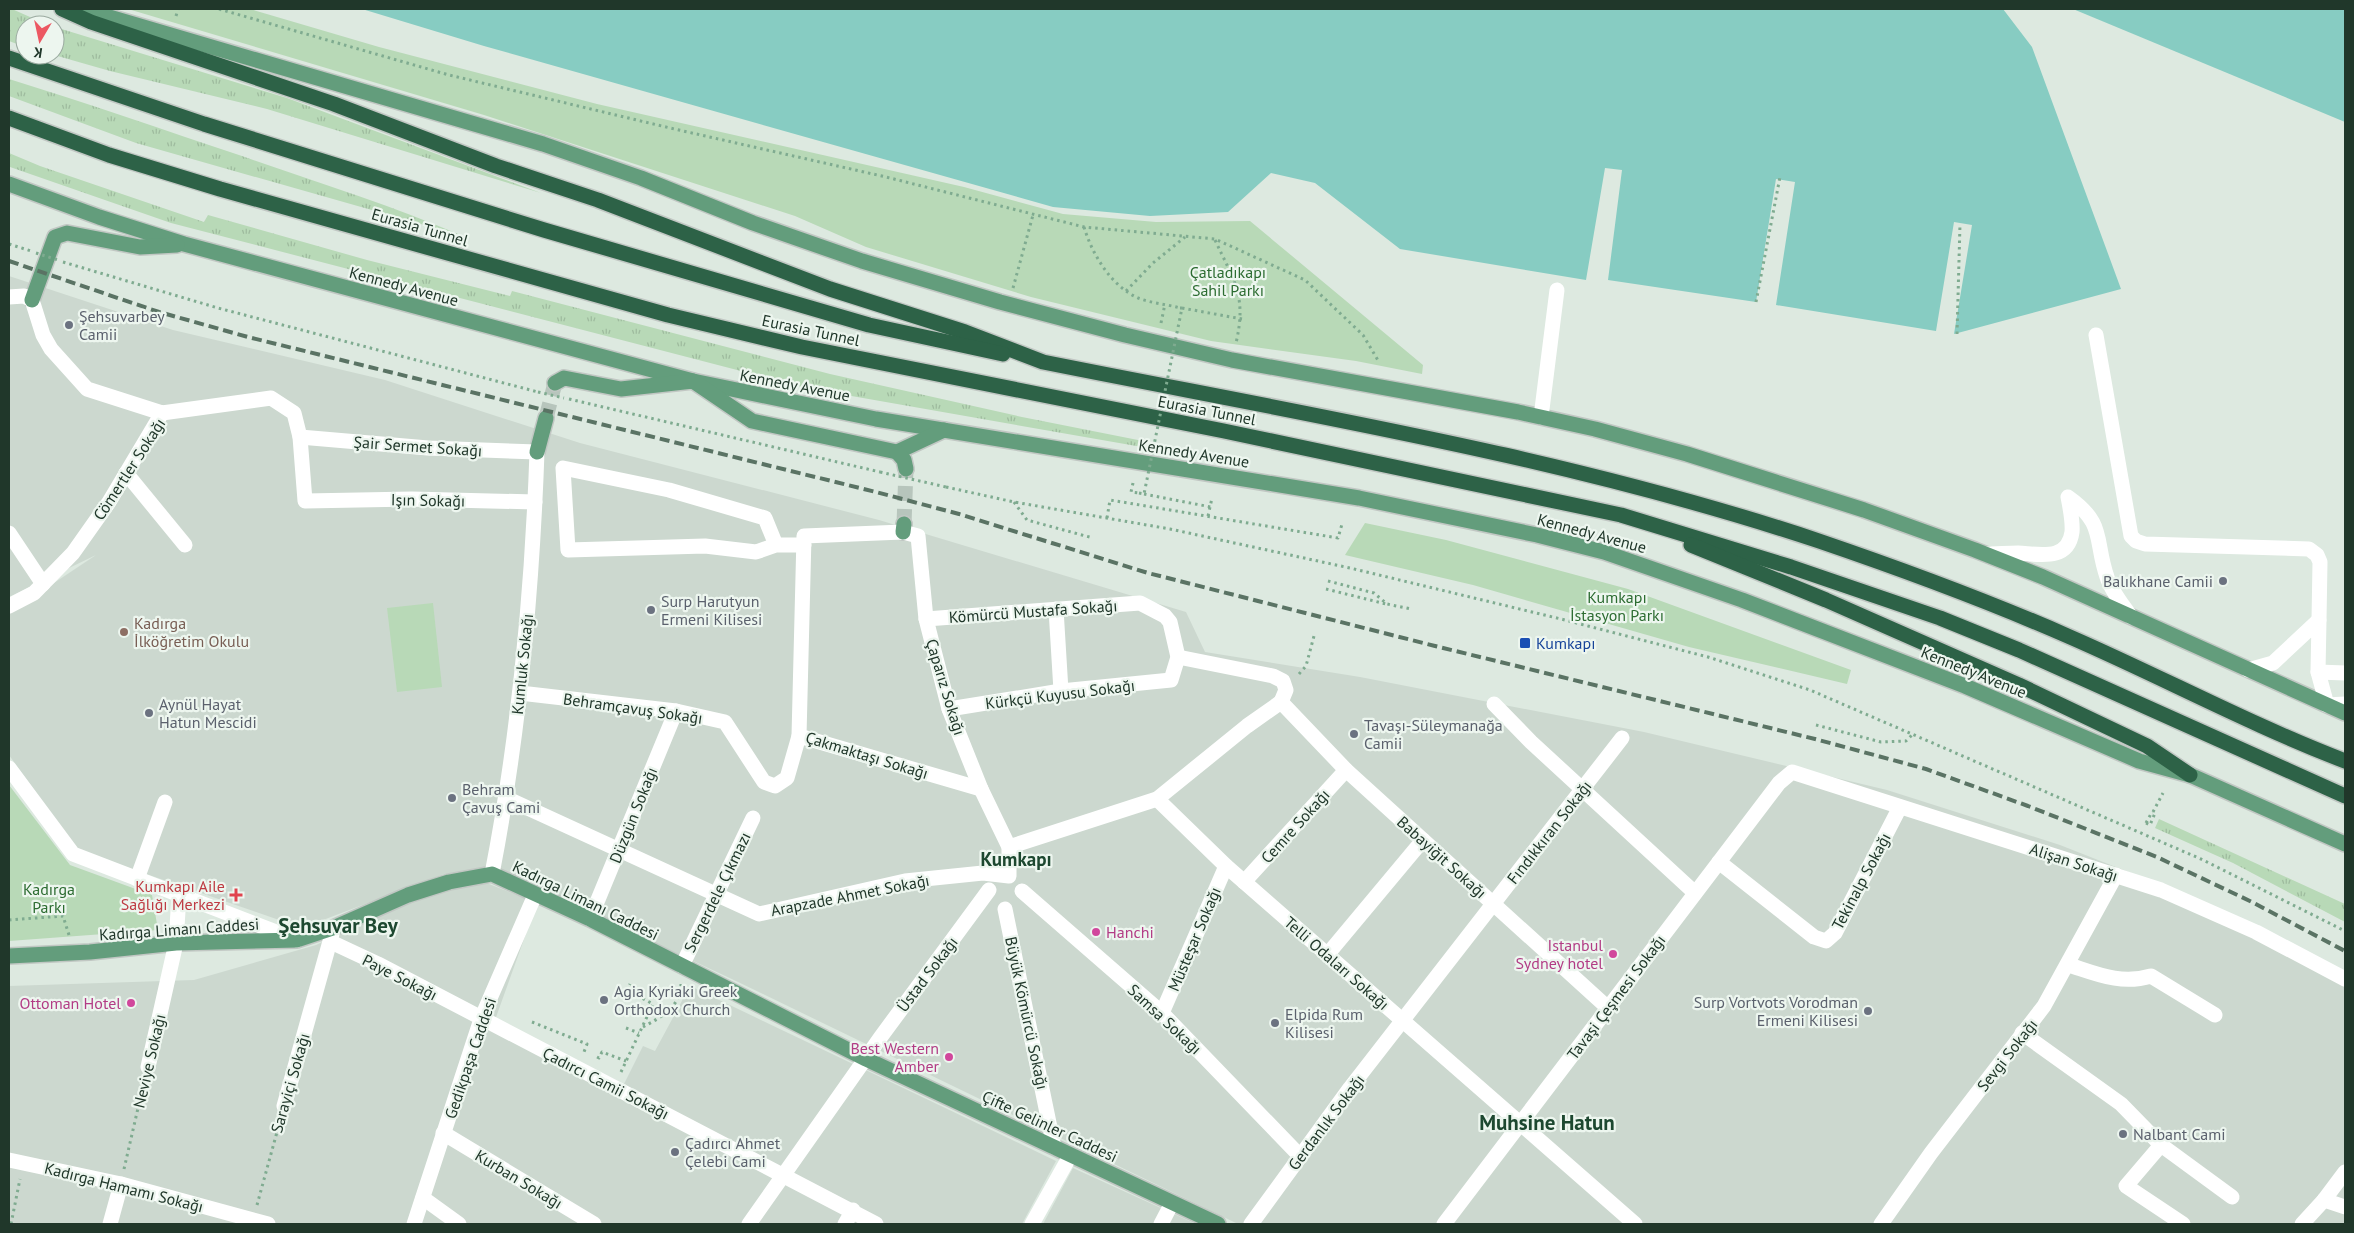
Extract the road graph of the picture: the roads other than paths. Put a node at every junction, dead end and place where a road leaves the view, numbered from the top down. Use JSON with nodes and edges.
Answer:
{"nodes":[{"id":1,"x":62,"y":9,"type":"edge"},
{"id":2,"x":82,"y":9,"type":"edge"},
{"id":3,"x":9,"y":58,"type":"edge"},
{"id":4,"x":9,"y":118,"type":"edge"},
{"id":5,"x":9,"y":184,"type":"edge"},
{"id":6,"x":184,"y":244,"type":"junction"},
{"id":7,"x":1558,"y":290,"type":"dead end"},
{"id":8,"x":9,"y":297,"type":"edge"},
{"id":9,"x":32,"y":300,"type":"junction"},
{"id":10,"x":2096,"y":335,"type":"dead end"},
{"id":11,"x":1043,"y":362,"type":"junction"},
{"id":12,"x":693,"y":381,"type":"junction"},
{"id":13,"x":555,"y":383,"type":"dead end"},
{"id":14,"x":162,"y":413,"type":"junction"},
{"id":15,"x":1541,"y":417,"type":"junction"},
{"id":16,"x":546,"y":418,"type":"tunnel mouth"},
{"id":17,"x":944,"y":430,"type":"junction"},
{"id":18,"x":300,"y":437,"type":"junction"},
{"id":19,"x":537,"y":452,"type":"junction"},
{"id":20,"x":897,"y":452,"type":"junction"},
{"id":21,"x":906,"y":469,"type":"tunnel mouth"},
{"id":22,"x":126,"y":473,"type":"junction"},
{"id":23,"x":321,"y":499,"type":"joint"},
{"id":24,"x":535,"y":502,"type":"junction"},
{"id":25,"x":1621,"y":515,"type":"junction"},
{"id":26,"x":9,"y":533,"type":"edge"},
{"id":27,"x":804,"y":541,"type":"junction"},
{"id":28,"x":185,"y":545,"type":"dead end"},
{"id":29,"x":776,"y":545,"type":"junction"},
{"id":30,"x":1986,"y":554,"type":"junction"},
{"id":31,"x":43,"y":584,"type":"junction"},
{"id":32,"x":9,"y":606,"type":"edge"},
{"id":33,"x":1056,"y":609,"type":"junction"},
{"id":34,"x":2131,"y":617,"type":"junction"},
{"id":35,"x":926,"y":619,"type":"junction"},
{"id":36,"x":2319,"y":620,"type":"junction"},
{"id":37,"x":1178,"y":657,"type":"junction"},
{"id":38,"x":2248,"y":670,"type":"junction"},
{"id":39,"x":2318,"y":672,"type":"junction"},
{"id":40,"x":2345,"y":673,"type":"edge"},
{"id":41,"x":1061,"y":692,"type":"junction"},
{"id":42,"x":520,"y":693,"type":"junction"},
{"id":43,"x":1281,"y":702,"type":"junction"},
{"id":44,"x":1494,"y":704,"type":"dead end"},
{"id":45,"x":2345,"y":704,"type":"edge"},
{"id":46,"x":2327,"y":705,"type":"junction"},
{"id":47,"x":949,"y":709,"type":"junction"},
{"id":48,"x":676,"y":711,"type":"junction"},
{"id":49,"x":2345,"y":713,"type":"edge"},
{"id":50,"x":799,"y":736,"type":"junction"},
{"id":51,"x":1622,"y":738,"type":"dead end"},
{"id":52,"x":2345,"y":761,"type":"edge"},
{"id":53,"x":9,"y":768,"type":"edge"},
{"id":54,"x":1346,"y":770,"type":"junction"},
{"id":55,"x":1792,"y":772,"type":"joint"},
{"id":56,"x":2190,"y":775,"type":"junction"},
{"id":57,"x":1582,"y":788,"type":"junction"},
{"id":58,"x":981,"y":789,"type":"junction"},
{"id":59,"x":2345,"y":796,"type":"edge"},
{"id":60,"x":506,"y":798,"type":"junction"},
{"id":61,"x":1157,"y":799,"type":"junction"},
{"id":62,"x":165,"y":802,"type":"dead end"},
{"id":63,"x":1900,"y":807,"type":"junction"},
{"id":64,"x":753,"y":818,"type":"dead end"},
{"id":65,"x":1423,"y":840,"type":"junction"},
{"id":66,"x":2345,"y":844,"type":"edge"},
{"id":67,"x":1009,"y":848,"type":"junction"},
{"id":68,"x":618,"y":849,"type":"junction"},
{"id":69,"x":1719,"y":862,"type":"junction"},
{"id":70,"x":1226,"y":866,"type":"junction"},
{"id":71,"x":492,"y":874,"type":"junction"},
{"id":72,"x":2116,"y":875,"type":"junction"},
{"id":73,"x":1009,"y":876,"type":"junction"},
{"id":74,"x":138,"y":879,"type":"junction"},
{"id":75,"x":1244,"y":882,"type":"junction"},
{"id":76,"x":989,"y":890,"type":"junction"},
{"id":77,"x":1022,"y":891,"type":"junction"},
{"id":78,"x":1695,"y":893,"type":"junction"},
{"id":79,"x":179,"y":895,"type":"junction"},
{"id":80,"x":535,"y":895,"type":"junction"},
{"id":81,"x":716,"y":895,"type":"junction"},
{"id":82,"x":1494,"y":904,"type":"junction"},
{"id":83,"x":1005,"y":909,"type":"junction"},
{"id":84,"x":590,"y":919,"type":"junction"},
{"id":85,"x":332,"y":935,"type":"junction"},
{"id":86,"x":297,"y":940,"type":"junction"},
{"id":87,"x":176,"y":943,"type":"junction"},
{"id":88,"x":1327,"y":955,"type":"junction"},
{"id":89,"x":9,"y":956,"type":"edge"},
{"id":90,"x":2069,"y":964,"type":"junction"},
{"id":91,"x":682,"y":966,"type":"junction"},
{"id":92,"x":2345,"y":979,"type":"edge"},
{"id":93,"x":1608,"y":1008,"type":"junction"},
{"id":94,"x":1162,"y":1013,"type":"junction"},
{"id":95,"x":2215,"y":1015,"type":"dead end"},
{"id":96,"x":481,"y":1019,"type":"junction"},
{"id":97,"x":1403,"y":1022,"type":"junction"},
{"id":98,"x":2022,"y":1033,"type":"junction"},
{"id":99,"x":866,"y":1059,"type":"junction"},
{"id":100,"x":148,"y":1067,"type":"road end"},
{"id":101,"x":284,"y":1106,"type":"road end"},
{"id":102,"x":1520,"y":1124,"type":"junction"},
{"id":103,"x":444,"y":1133,"type":"junction"},
{"id":104,"x":2160,"y":1145,"type":"junction"},
{"id":105,"x":1054,"y":1147,"type":"junction"},
{"id":106,"x":1070,"y":1156,"type":"junction"},
{"id":107,"x":1300,"y":1156,"type":"junction"},
{"id":108,"x":16,"y":1162,"type":"edge"},
{"id":109,"x":2345,"y":1172,"type":"edge"},
{"id":110,"x":785,"y":1175,"type":"junction"},
{"id":111,"x":121,"y":1184,"type":"junction"},
{"id":112,"x":2232,"y":1197,"type":"dead end"},
{"id":113,"x":423,"y":1198,"type":"junction"},
{"id":114,"x":2324,"y":1200,"type":"junction"},
{"id":115,"x":1172,"y":1203,"type":"junction"},
{"id":116,"x":2345,"y":1207,"type":"edge"},
{"id":117,"x":853,"y":1210,"type":"junction"},
{"id":118,"x":258,"y":1223,"type":"edge"},
{"id":119,"x":110,"y":1224,"type":"edge"},
{"id":120,"x":414,"y":1224,"type":"edge"},
{"id":121,"x":459,"y":1224,"type":"edge"},
{"id":122,"x":594,"y":1224,"type":"edge"},
{"id":123,"x":749,"y":1224,"type":"edge"},
{"id":124,"x":845,"y":1224,"type":"edge"},
{"id":125,"x":876,"y":1224,"type":"edge"},
{"id":126,"x":1032,"y":1224,"type":"edge"},
{"id":127,"x":1161,"y":1224,"type":"edge"},
{"id":128,"x":1218,"y":1224,"type":"edge"},
{"id":129,"x":1251,"y":1224,"type":"edge"},
{"id":130,"x":1444,"y":1224,"type":"edge"},
{"id":131,"x":1635,"y":1224,"type":"edge"},
{"id":132,"x":1881,"y":1224,"type":"edge"},
{"id":133,"x":2183,"y":1224,"type":"edge"},
{"id":134,"x":2302,"y":1224,"type":"edge"}],
"edges":[{"from":1,"to":11,"type":"highway"},
{"from":2,"to":15,"type":"main road"},
{"from":3,"to":11,"type":"highway","name":"Eurasia Tunnel"},
{"from":4,"to":25,"type":"highway","name":"Eurasia Tunnel"},
{"from":5,"to":6,"type":"main road","name":"Kennedy Avenue"},
{"from":6,"to":9,"type":"main road"},
{"from":6,"to":12,"type":"main road","name":"Kennedy Avenue"},
{"from":7,"to":15,"type":"street"},
{"from":8,"to":9,"type":"street"},
{"from":9,"to":14,"type":"street"},
{"from":10,"to":36,"type":"street"},
{"from":11,"to":52,"type":"highway"},
{"from":12,"to":13,"type":"main road"},
{"from":12,"to":17,"type":"main road","name":"Kennedy Avenue"},
{"from":12,"to":20,"type":"main road"},
{"from":14,"to":18,"type":"street","name":"Cömertler Sokağı"},
{"from":14,"to":22,"type":"street","name":"Cömertler Sokağı"},
{"from":15,"to":30,"type":"main road"},
{"from":16,"to":19,"type":"main road"},
{"from":17,"to":20,"type":"main road"},
{"from":17,"to":56,"type":"main road","name":"Kennedy Avenue"},
{"from":18,"to":19,"type":"street","name":"Şair Sermet Sokağı"},
{"from":18,"to":23,"type":"street","name":"Cömertler Sokağı"},
{"from":19,"to":24,"type":"street","name":"Kumluk Sokağı"},
{"from":20,"to":21,"type":"main road"},
{"from":22,"to":28,"type":"street"},
{"from":22,"to":31,"type":"street","name":"Cömertler Sokağı"},
{"from":23,"to":24,"type":"street","name":"Işın Sokağı"},
{"from":24,"to":42,"type":"street","name":"Kumluk Sokağı"},
{"from":25,"to":56,"type":"highway"},
{"from":25,"to":59,"type":"highway"},
{"from":26,"to":31,"type":"street"},
{"from":27,"to":29,"type":"street"},
{"from":27,"to":35,"type":"street","name":"Çaparız Sokağı"},
{"from":27,"to":50,"type":"street","name":"Çakmaktaşı Sokağı"},
{"from":29,"to":29,"type":"street"},
{"from":30,"to":34,"type":"main road"},
{"from":30,"to":34,"type":"street"},
{"from":31,"to":32,"type":"street","name":"Cömertler Sokağı"},
{"from":33,"to":35,"type":"street","name":"Kömürcü Mustafa Sokağı"},
{"from":33,"to":37,"type":"street","name":"Kömürcü Mustafa Sokağı"},
{"from":33,"to":41,"type":"street"},
{"from":34,"to":38,"type":"main road"},
{"from":35,"to":47,"type":"street","name":"Çaparız Sokağı"},
{"from":36,"to":38,"type":"street"},
{"from":36,"to":39,"type":"street"},
{"from":37,"to":41,"type":"street","name":"Kürkçü Kuyusu Sokağı"},
{"from":37,"to":43,"type":"street"},
{"from":38,"to":46,"type":"main road"},
{"from":39,"to":40,"type":"street"},
{"from":39,"to":46,"type":"street"},
{"from":41,"to":47,"type":"street","name":"Kürkçü Kuyusu Sokağı"},
{"from":42,"to":48,"type":"street","name":"Behramçavuş Sokağı"},
{"from":42,"to":60,"type":"street","name":"Kumluk Sokağı"},
{"from":43,"to":54,"type":"street","name":"Babayiğit Sokağı"},
{"from":43,"to":61,"type":"street"},
{"from":44,"to":57,"type":"street"},
{"from":45,"to":46,"type":"street"},
{"from":46,"to":49,"type":"main road"},
{"from":47,"to":58,"type":"street","name":"Çaparız Sokağı"},
{"from":48,"to":50,"type":"street","name":"Behramçavuş Sokağı"},
{"from":48,"to":68,"type":"street","name":"Düzgün Sokağı"},
{"from":50,"to":58,"type":"street","name":"Çakmaktaşı Sokağı"},
{"from":51,"to":57,"type":"street","name":"Fındıkkıran Sokağı"},
{"from":53,"to":74,"type":"street"},
{"from":54,"to":65,"type":"street","name":"Babayiğit Sokağı"},
{"from":54,"to":75,"type":"street","name":"Cemre Sokağı"},
{"from":55,"to":63,"type":"street","name":"Alişan Sokağı"},
{"from":55,"to":69,"type":"street","name":"Tavaşi Çeşmesi Sokağı"},
{"from":56,"to":66,"type":"main road","name":"Kennedy Avenue"},
{"from":57,"to":78,"type":"street"},
{"from":57,"to":82,"type":"street","name":"Fındıkkıran Sokağı"},
{"from":58,"to":67,"type":"street","name":"Çaparız Sokağı"},
{"from":60,"to":68,"type":"street","name":"Arapzade Ahmet Sokağı"},
{"from":60,"to":71,"type":"street","name":"Kumluk Sokağı"},
{"from":61,"to":67,"type":"street"},
{"from":61,"to":70,"type":"street","name":"Telli Odaları Sokağı"},
{"from":62,"to":74,"type":"street"},
{"from":63,"to":69,"type":"street","name":"Tekinalp Sokağı"},
{"from":63,"to":72,"type":"street","name":"Alişan Sokağı"},
{"from":64,"to":81,"type":"street","name":"Sergerdele Çıkmazı"},
{"from":65,"to":82,"type":"street","name":"Babayiğit Sokağı"},
{"from":65,"to":88,"type":"street"},
{"from":67,"to":73,"type":"street","name":"Çaparız Sokağı"},
{"from":68,"to":81,"type":"street","name":"Arapzade Ahmet Sokağı"},
{"from":68,"to":84,"type":"street","name":"Düzgün Sokağı"},
{"from":69,"to":78,"type":"street","name":"Tavaşi Çeşmesi Sokağı"},
{"from":70,"to":75,"type":"street","name":"Telli Odaları Sokağı"},
{"from":70,"to":94,"type":"street","name":"Müsteşar Sokağı"},
{"from":71,"to":80,"type":"main road","name":"Kadırga Limanı Caddesi"},
{"from":71,"to":85,"type":"main road","name":"Kadırga Limanı Caddesi"},
{"from":72,"to":90,"type":"street","name":"Sevgi Sokağı"},
{"from":72,"to":92,"type":"street","name":"Alişan Sokağı"},
{"from":73,"to":76,"type":"street"},
{"from":73,"to":77,"type":"street"},
{"from":73,"to":81,"type":"street","name":"Arapzade Ahmet Sokağı"},
{"from":74,"to":79,"type":"street"},
{"from":75,"to":88,"type":"street","name":"Telli Odaları Sokağı"},
{"from":76,"to":83,"type":"street"},
{"from":76,"to":99,"type":"street","name":"Üstad Sokağı"},
{"from":77,"to":83,"type":"street"},
{"from":77,"to":94,"type":"street","name":"Samsa Sokağı"},
{"from":78,"to":93,"type":"street","name":"Tavaşi Çeşmesi Sokağı"},
{"from":79,"to":86,"type":"street"},
{"from":79,"to":87,"type":"street","name":"Neviye Sokağı"},
{"from":80,"to":84,"type":"main road","name":"Kadırga Limanı Caddesi"},
{"from":80,"to":96,"type":"street","name":"Gedikpaşa Caddesi"},
{"from":81,"to":91,"type":"street","name":"Sergerdele Çıkmazı"},
{"from":82,"to":93,"type":"street","name":"Babayiğit Sokağı"},
{"from":82,"to":97,"type":"street","name":"Fındıkkıran Sokağı"},
{"from":83,"to":105,"type":"street","name":"Büyük Kömürcü Sokağı"},
{"from":84,"to":91,"type":"main road","name":"Kadırga Limanı Caddesi"},
{"from":85,"to":86,"type":"main road","name":"Kadırga Limanı Caddesi"},
{"from":85,"to":96,"type":"street","name":"Paye Sokağı"},
{"from":85,"to":101,"type":"street","name":"Sarayiçi Sokağı"},
{"from":86,"to":87,"type":"main road","name":"Kadırga Limanı Caddesi"},
{"from":87,"to":89,"type":"main road","name":"Kadırga Limanı Caddesi"},
{"from":87,"to":100,"type":"street","name":"Neviye Sokağı"},
{"from":88,"to":97,"type":"street","name":"Telli Odaları Sokağı"},
{"from":90,"to":95,"type":"street"},
{"from":90,"to":98,"type":"street","name":"Sevgi Sokağı"},
{"from":91,"to":99,"type":"main road","name":"Kadırga Limanı Caddesi"},
{"from":93,"to":102,"type":"street","name":"Tavaşi Çeşmesi Sokağı"},
{"from":94,"to":107,"type":"street","name":"Samsa Sokağı"},
{"from":96,"to":103,"type":"street","name":"Gedikpaşa Caddesi"},
{"from":96,"to":110,"type":"street","name":"Çadırcı Camii Sokağı"},
{"from":97,"to":102,"type":"street","name":"Telli Odaları Sokağı"},
{"from":97,"to":107,"type":"street","name":"Gerdanlık Sokağı"},
{"from":98,"to":104,"type":"street"},
{"from":98,"to":132,"type":"street","name":"Sevgi Sokağı"},
{"from":99,"to":105,"type":"main road","name":"Çifte Gelinler Caddesi"},
{"from":99,"to":110,"type":"street","name":"Üstad Sokağı"},
{"from":102,"to":130,"type":"street","name":"Tavaşi Çeşmesi Sokağı"},
{"from":102,"to":131,"type":"street","name":"Telli Odaları Sokağı"},
{"from":103,"to":113,"type":"street","name":"Gedikpaşa Caddesi"},
{"from":103,"to":122,"type":"street","name":"Kurban Sokağı"},
{"from":104,"to":112,"type":"street"},
{"from":104,"to":133,"type":"street"},
{"from":105,"to":106,"type":"main road","name":"Çifte Gelinler Caddesi"},
{"from":106,"to":115,"type":"main road","name":"Çifte Gelinler Caddesi"},
{"from":106,"to":126,"type":"street"},
{"from":107,"to":129,"type":"street","name":"Gerdanlık Sokağı"},
{"from":108,"to":111,"type":"street","name":"Kadırga Hamamı Sokağı"},
{"from":109,"to":114,"type":"street"},
{"from":110,"to":117,"type":"street","name":"Çadırcı Camii Sokağı"},
{"from":110,"to":123,"type":"street","name":"Üstad Sokağı"},
{"from":111,"to":118,"type":"street","name":"Kadırga Hamamı Sokağı"},
{"from":111,"to":119,"type":"street"},
{"from":113,"to":120,"type":"street","name":"Gedikpaşa Caddesi"},
{"from":113,"to":121,"type":"street"},
{"from":114,"to":116,"type":"street"},
{"from":114,"to":134,"type":"street"},
{"from":115,"to":127,"type":"street"},
{"from":115,"to":128,"type":"main road","name":"Çifte Gelinler Caddesi"},
{"from":117,"to":124,"type":"street"},
{"from":117,"to":125,"type":"street","name":"Çadırcı Camii Sokağı"}]}
